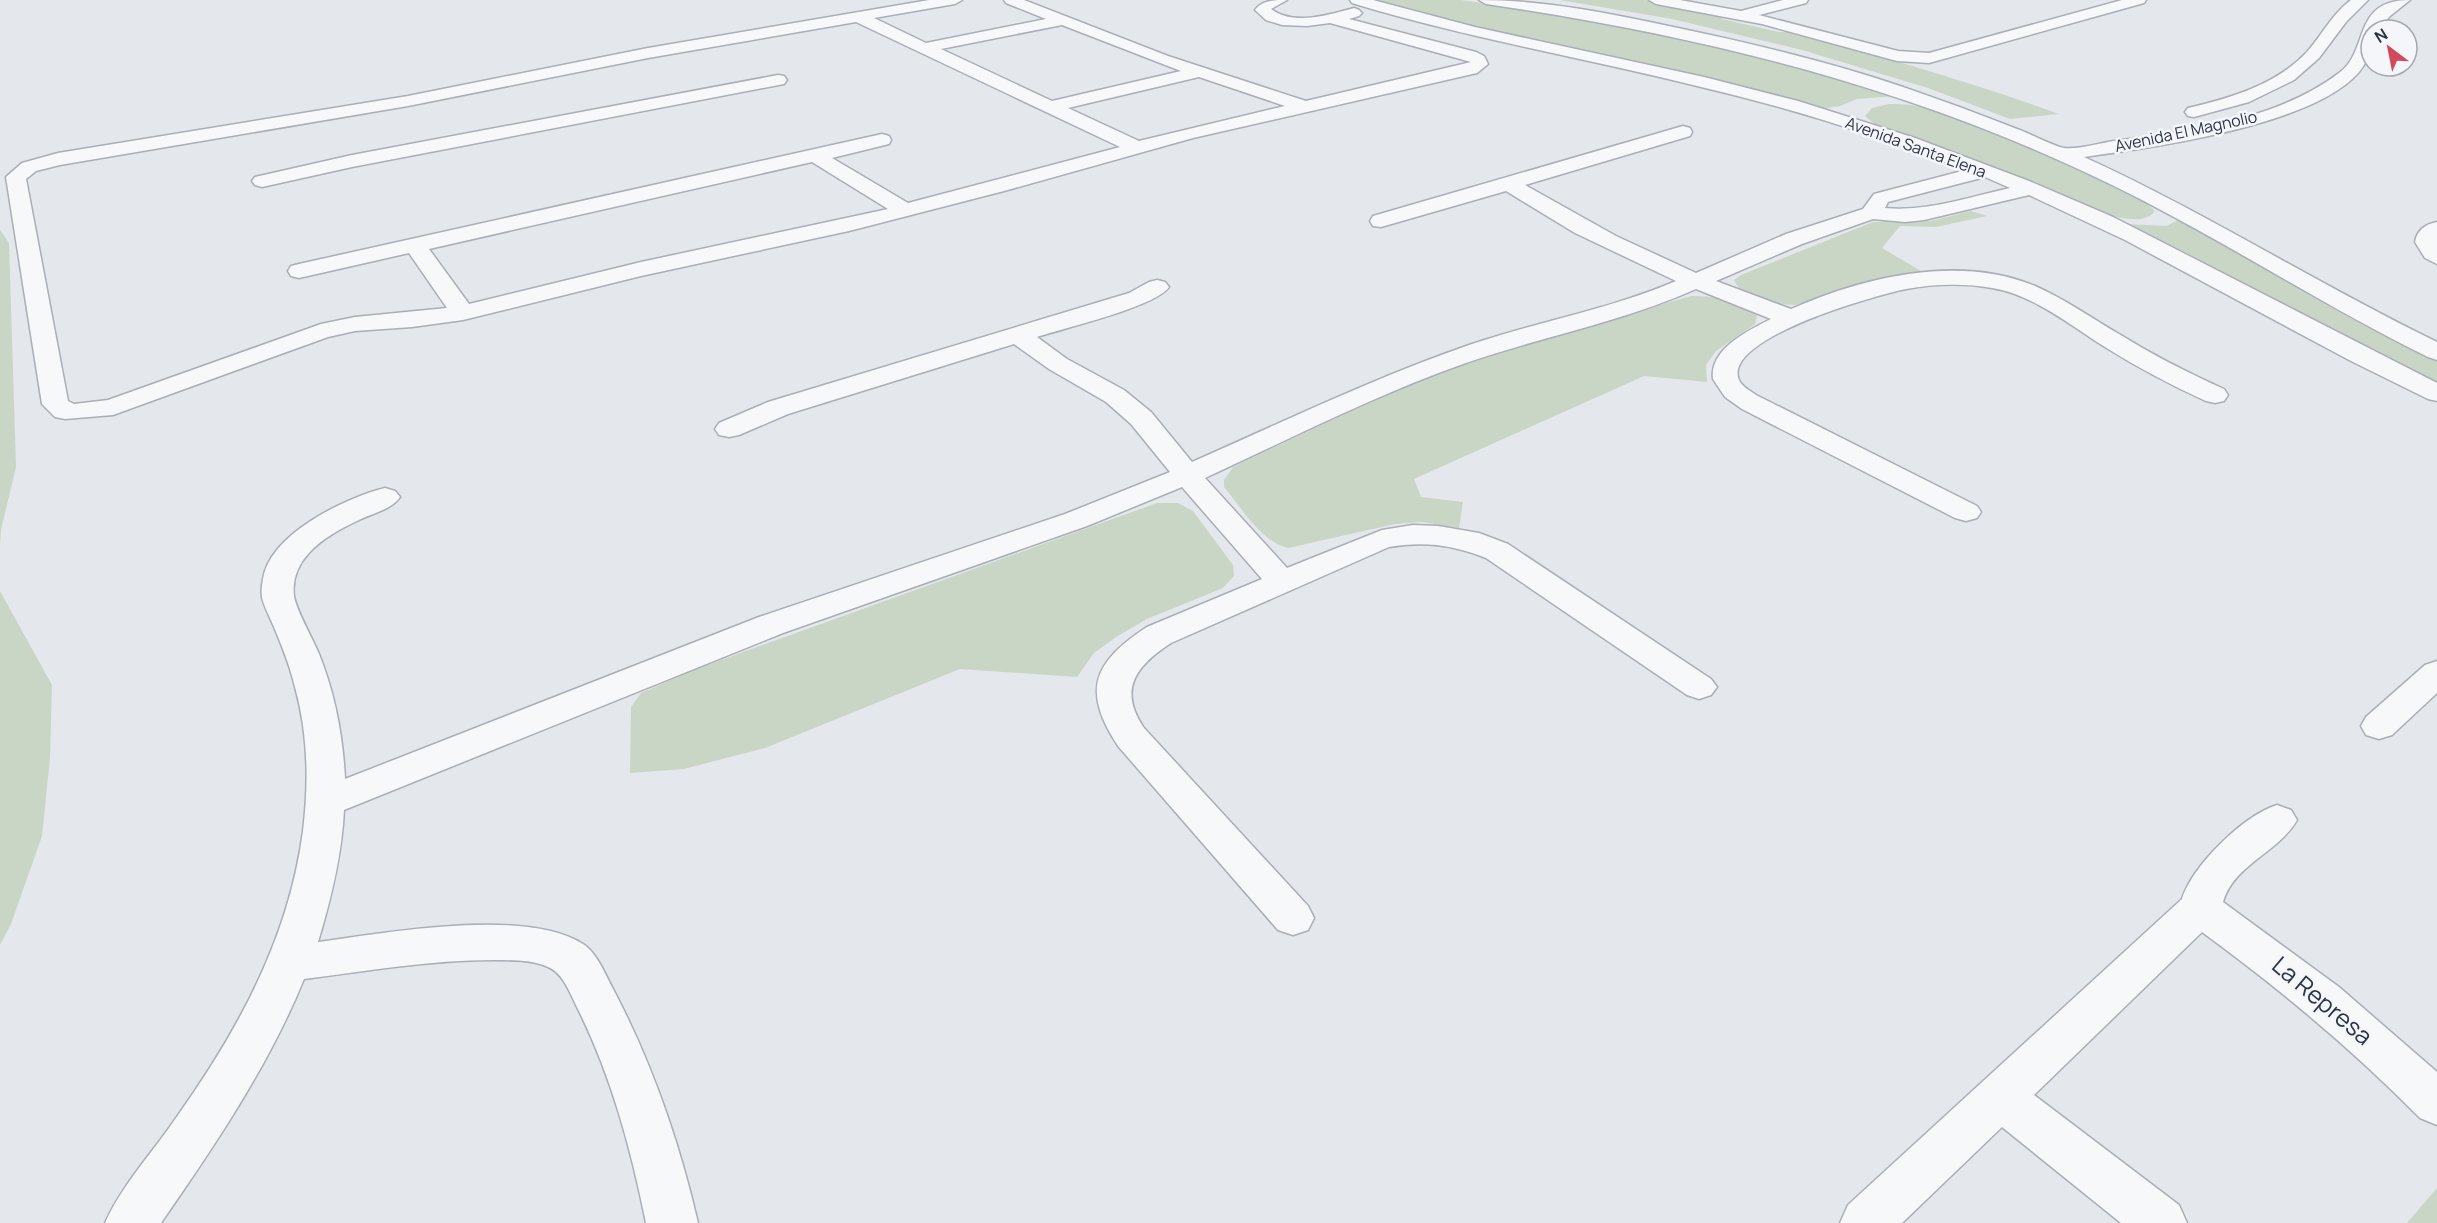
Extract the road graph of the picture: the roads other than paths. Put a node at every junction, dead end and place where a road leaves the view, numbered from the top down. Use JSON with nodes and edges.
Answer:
{"nodes":[{"id":1,"x":955,"y":0,"type":"edge"},
{"id":2,"x":1011,"y":0,"type":"edge"},
{"id":3,"x":1277,"y":0,"type":"edge"},
{"id":4,"x":1357,"y":0,"type":"edge"},
{"id":5,"x":1486,"y":0,"type":"edge"},
{"id":6,"x":1656,"y":0,"type":"edge"},
{"id":7,"x":1801,"y":0,"type":"edge"},
{"id":8,"x":2139,"y":0,"type":"edge"},
{"id":9,"x":2403,"y":0,"type":"edge"},
{"id":10,"x":2355,"y":1,"type":"edge"},
{"id":11,"x":1379,"y":6,"type":"junction"},
{"id":12,"x":1738,"y":15,"type":"junction"},
{"id":13,"x":859,"y":17,"type":"junction"},
{"id":14,"x":1332,"y":19,"type":"junction"},
{"id":15,"x":1065,"y":20,"type":"junction"},
{"id":16,"x":2320,"y":47,"type":"junction"},
{"id":17,"x":923,"y":48,"type":"junction"},
{"id":18,"x":2350,"y":52,"type":"junction"},
{"id":19,"x":648,"y":53,"type":"junction"},
{"id":20,"x":669,"y":68,"type":"dead end"},
{"id":21,"x":1198,"y":72,"type":"junction"},
{"id":22,"x":778,"y":80,"type":"dead end"},
{"id":23,"x":1935,"y":104,"type":"junction"},
{"id":24,"x":1305,"y":106,"type":"junction"},
{"id":25,"x":1050,"y":107,"type":"junction"},
{"id":26,"x":1862,"y":112,"type":"junction"},
{"id":27,"x":322,"y":114,"type":"junction"},
{"id":28,"x":2173,"y":116,"type":"dead end"},
{"id":29,"x":1683,"y":132,"type":"dead end"},
{"id":30,"x":882,"y":141,"type":"dead end"},
{"id":31,"x":2064,"y":144,"type":"junction"},
{"id":32,"x":1136,"y":147,"type":"junction"},
{"id":33,"x":817,"y":157,"type":"junction"},
{"id":34,"x":352,"y":161,"type":"junction"},
{"id":35,"x":1985,"y":171,"type":"junction"},
{"id":36,"x":262,"y":181,"type":"dead end"},
{"id":37,"x":1508,"y":183,"type":"junction"},
{"id":38,"x":2030,"y":189,"type":"junction"},
{"id":39,"x":2177,"y":210,"type":"junction"},
{"id":40,"x":906,"y":211,"type":"junction"},
{"id":41,"x":1871,"y":213,"type":"junction"},
{"id":42,"x":2097,"y":218,"type":"junction"},
{"id":43,"x":1381,"y":221,"type":"dead end"},
{"id":44,"x":2437,"y":228,"type":"edge"},
{"id":45,"x":416,"y":247,"type":"junction"},
{"id":46,"x":2437,"y":257,"type":"edge"},
{"id":47,"x":299,"y":271,"type":"dead end"},
{"id":48,"x":1698,"y":280,"type":"junction"},
{"id":49,"x":1157,"y":286,"type":"dead end"},
{"id":50,"x":463,"y":313,"type":"junction"},
{"id":51,"x":1791,"y":318,"type":"junction"},
{"id":52,"x":1017,"y":334,"type":"junction"},
{"id":53,"x":2437,"y":352,"type":"edge"},
{"id":54,"x":2437,"y":393,"type":"edge"},
{"id":55,"x":2215,"y":395,"type":"dead end"},
{"id":56,"x":729,"y":429,"type":"dead end"},
{"id":57,"x":1187,"y":475,"type":"junction"},
{"id":58,"x":385,"y":497,"type":"dead end"},
{"id":59,"x":1966,"y":513,"type":"dead end"},
{"id":60,"x":1281,"y":581,"type":"junction"},
{"id":61,"x":2437,"y":673,"type":"edge"},
{"id":62,"x":1700,"y":687,"type":"dead end"},
{"id":63,"x":2379,"y":726,"type":"dead end"},
{"id":64,"x":327,"y":801,"type":"junction"},
{"id":65,"x":2277,"y":820,"type":"dead end"},
{"id":66,"x":2200,"y":908,"type":"junction"},
{"id":67,"x":1293,"y":918,"type":"dead end"},
{"id":68,"x":291,"y":963,"type":"junction"},
{"id":69,"x":2000,"y":1096,"type":"junction"},
{"id":70,"x":2437,"y":1103,"type":"edge"},
{"id":71,"x":131,"y":1223,"type":"edge"},
{"id":72,"x":672,"y":1223,"type":"edge"},
{"id":73,"x":1866,"y":1223,"type":"edge"},
{"id":74,"x":2161,"y":1223,"type":"edge"}],
"edges":[{"from":1,"to":13,"type":"street"},
{"from":2,"to":15,"type":"street"},
{"from":3,"to":14,"type":"street"},
{"from":4,"to":11,"type":"street","name":"Avenida Santa Elena"},
{"from":5,"to":23,"type":"street"},
{"from":6,"to":12,"type":"street"},
{"from":7,"to":12,"type":"street"},
{"from":8,"to":12,"type":"street"},
{"from":9,"to":18,"type":"street","name":"Avenida El Magnolio"},
{"from":10,"to":16,"type":"street","name":"Avenida El Magnolio"},
{"from":11,"to":14,"type":"street"},
{"from":11,"to":26,"type":"street","name":"Avenida Santa Elena"},
{"from":13,"to":17,"type":"street"},
{"from":13,"to":19,"type":"street"},
{"from":14,"to":24,"type":"street"},
{"from":15,"to":17,"type":"street"},
{"from":15,"to":21,"type":"street"},
{"from":16,"to":18,"type":"street"},
{"from":16,"to":28,"type":"street","name":"Avenida El Magnolio"},
{"from":17,"to":25,"type":"street"},
{"from":18,"to":31,"type":"street","name":"Avenida El Magnolio"},
{"from":19,"to":20,"type":"street"},
{"from":19,"to":27,"type":"street"},
{"from":21,"to":24,"type":"street"},
{"from":21,"to":25,"type":"street"},
{"from":22,"to":34,"type":"street"},
{"from":23,"to":26,"type":"street"},
{"from":23,"to":31,"type":"street"},
{"from":24,"to":32,"type":"street"},
{"from":25,"to":32,"type":"street"},
{"from":26,"to":35,"type":"street","name":"Avenida Santa Elena"},
{"from":27,"to":34,"type":"street"},
{"from":27,"to":50,"type":"street"},
{"from":29,"to":37,"type":"street"},
{"from":30,"to":33,"type":"street"},
{"from":31,"to":39,"type":"street"},
{"from":32,"to":40,"type":"street"},
{"from":33,"to":40,"type":"street"},
{"from":33,"to":45,"type":"street"},
{"from":34,"to":36,"type":"street"},
{"from":35,"to":38,"type":"street","name":"Avenida Santa Elena"},
{"from":35,"to":41,"type":"street"},
{"from":37,"to":43,"type":"street"},
{"from":37,"to":48,"type":"street"},
{"from":38,"to":41,"type":"street"},
{"from":38,"to":42,"type":"street","name":"Avenida Santa Elena"},
{"from":39,"to":42,"type":"street"},
{"from":39,"to":53,"type":"street"},
{"from":40,"to":50,"type":"street"},
{"from":41,"to":48,"type":"street"},
{"from":42,"to":54,"type":"street","name":"Avenida Santa Elena"},
{"from":44,"to":46,"type":"street"},
{"from":45,"to":47,"type":"street"},
{"from":45,"to":50,"type":"street"},
{"from":48,"to":51,"type":"street"},
{"from":48,"to":57,"type":"street"},
{"from":49,"to":52,"type":"street"},
{"from":51,"to":55,"type":"street"},
{"from":51,"to":59,"type":"street"},
{"from":52,"to":56,"type":"street"},
{"from":52,"to":57,"type":"street"},
{"from":57,"to":60,"type":"street"},
{"from":57,"to":64,"type":"street"},
{"from":58,"to":64,"type":"street"},
{"from":60,"to":62,"type":"street"},
{"from":60,"to":67,"type":"street"},
{"from":61,"to":63,"type":"street"},
{"from":64,"to":68,"type":"street"},
{"from":65,"to":66,"type":"street"},
{"from":66,"to":69,"type":"street"},
{"from":66,"to":70,"type":"street","name":"La Represa"},
{"from":68,"to":71,"type":"street"},
{"from":68,"to":72,"type":"street"},
{"from":69,"to":73,"type":"street"},
{"from":69,"to":74,"type":"street"}]}
